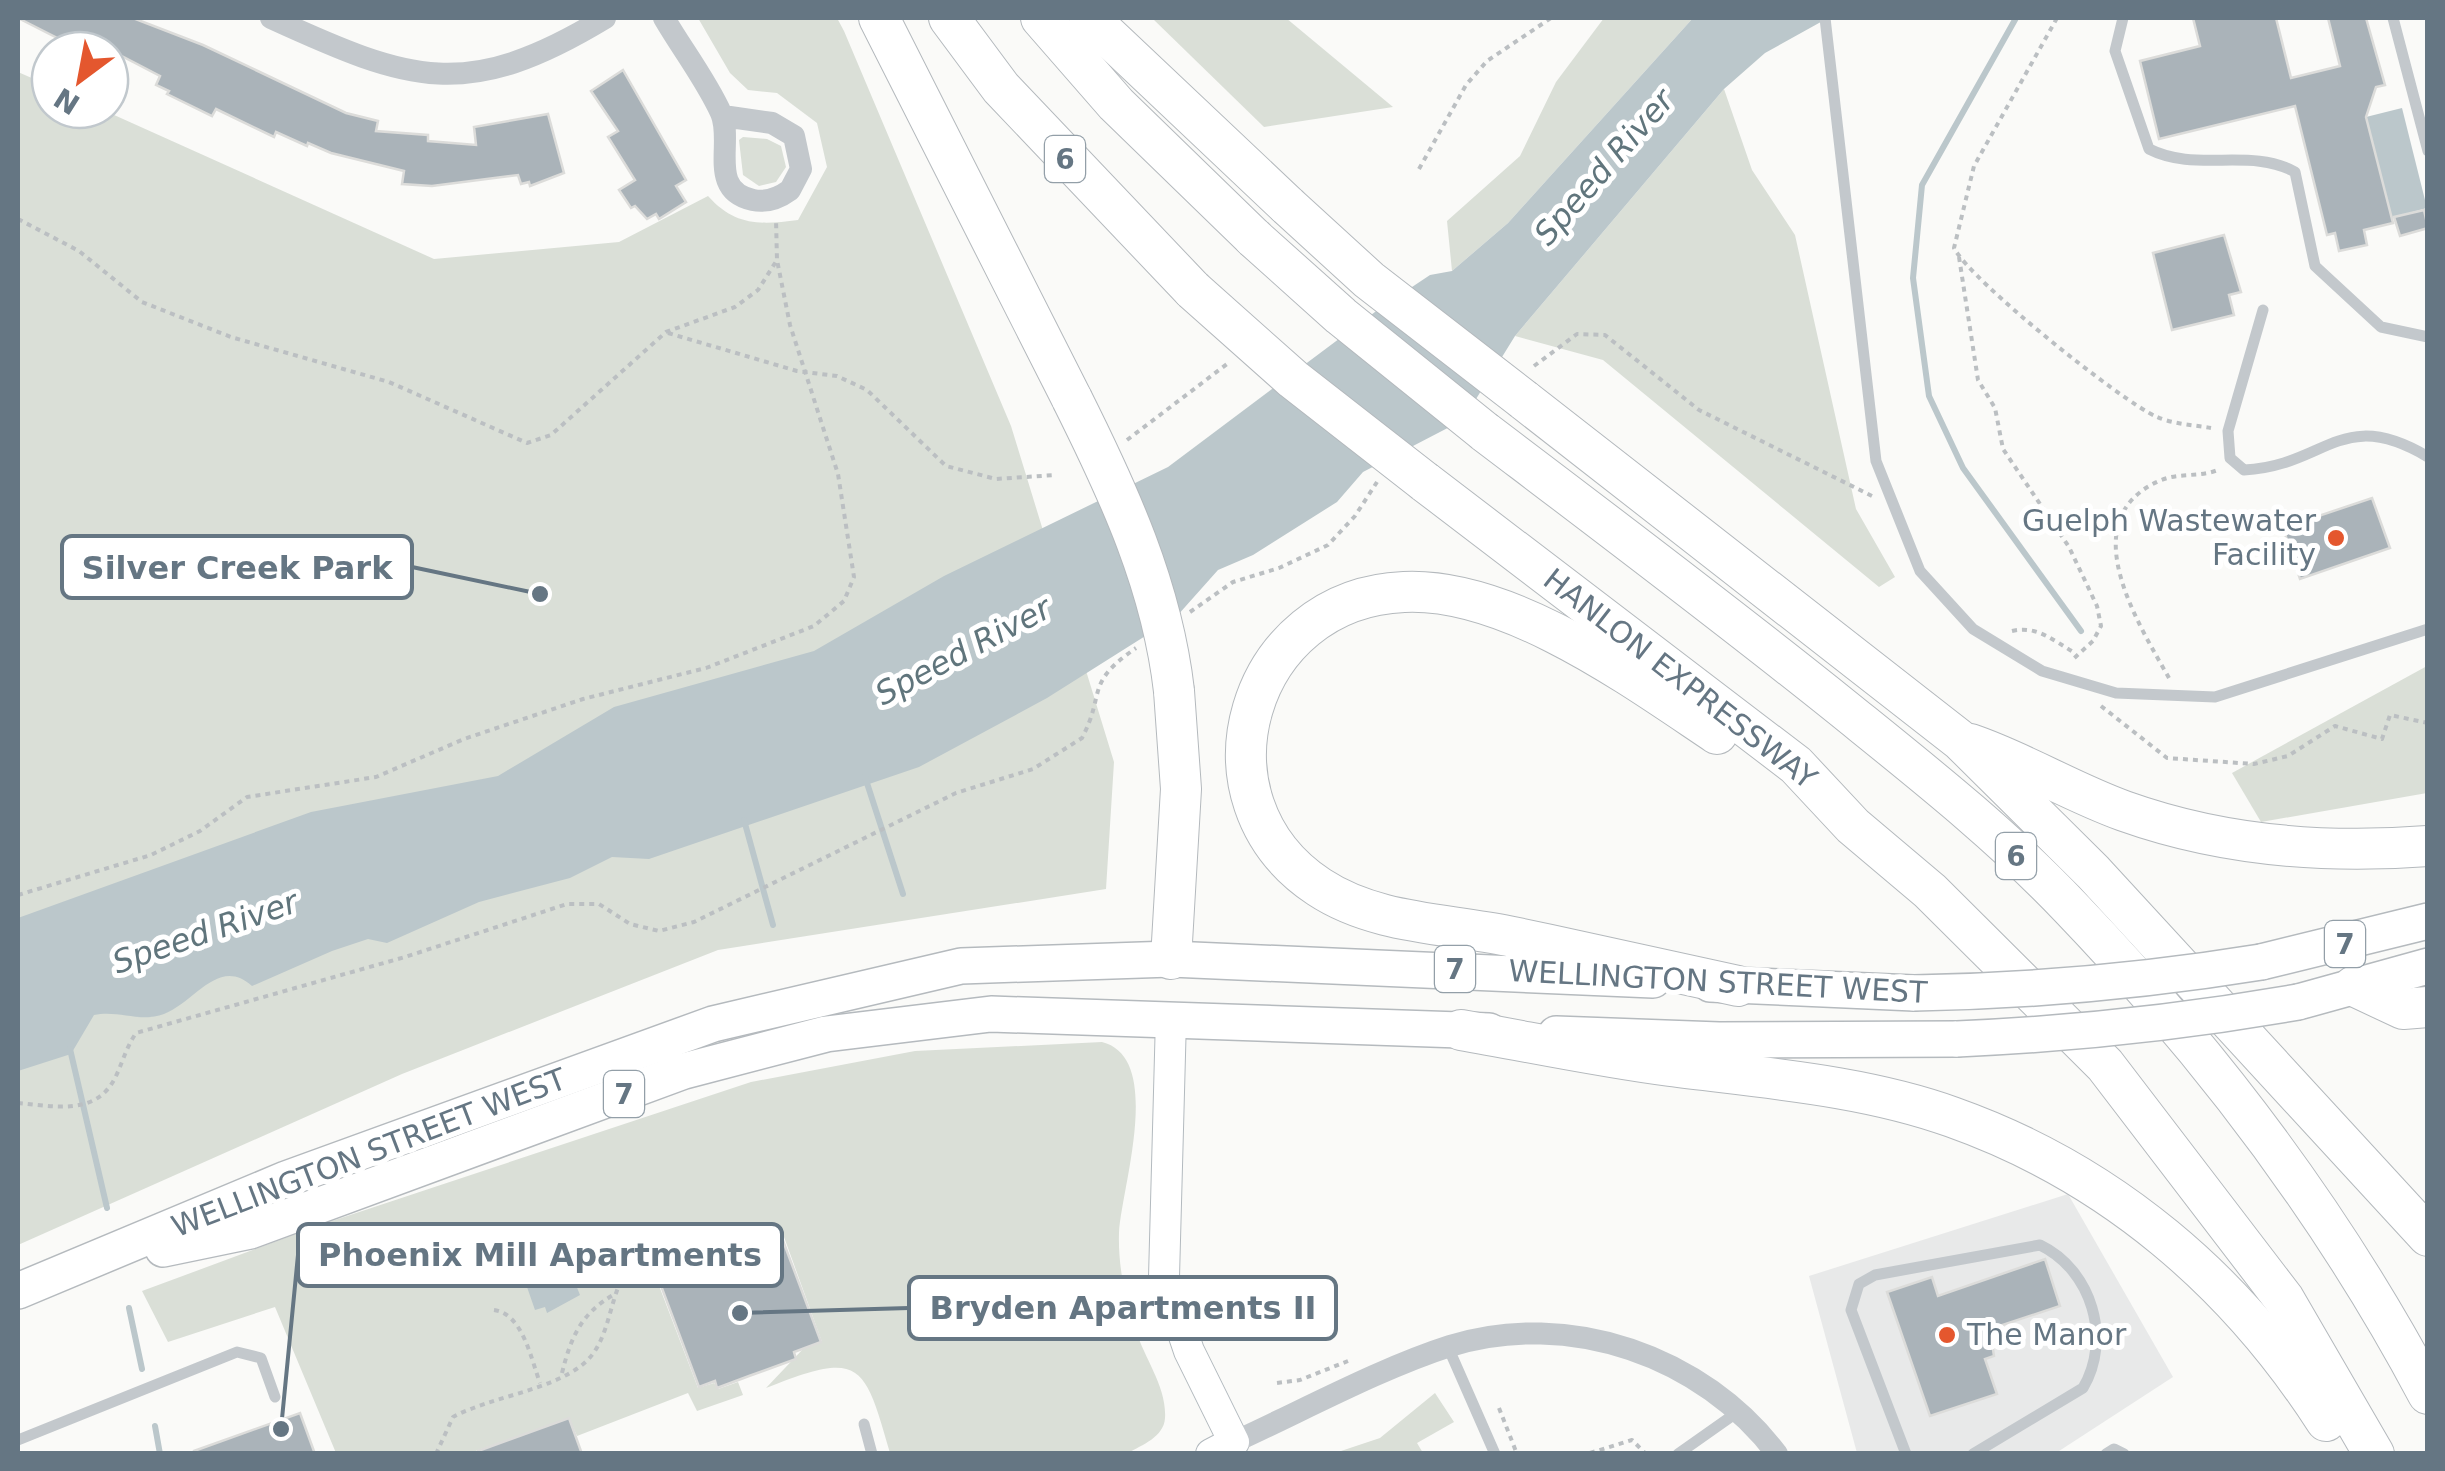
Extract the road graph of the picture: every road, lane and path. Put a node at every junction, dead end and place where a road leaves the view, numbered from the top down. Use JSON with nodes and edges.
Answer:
{"nodes":[{"id":1,"x":271,"y":18,"type":"edge"},
{"id":2,"x":605,"y":18,"type":"edge"},
{"id":3,"x":664,"y":18,"type":"edge"},
{"id":4,"x":878,"y":18,"type":"edge"},
{"id":5,"x":948,"y":18,"type":"edge"},
{"id":6,"x":1041,"y":18,"type":"edge"},
{"id":7,"x":1089,"y":18,"type":"edge"},
{"id":8,"x":1551,"y":18,"type":"edge"},
{"id":9,"x":1826,"y":18,"type":"edge"},
{"id":10,"x":2057,"y":18,"type":"edge"},
{"id":11,"x":2123,"y":18,"type":"edge"},
{"id":12,"x":2394,"y":18,"type":"edge"},
{"id":13,"x":723,"y":116,"type":"dead end"},
{"id":14,"x":2428,"y":151,"type":"edge"},
{"id":15,"x":1418,"y":169,"type":"dead end"},
{"id":16,"x":18,"y":220,"type":"edge"},
{"id":17,"x":776,"y":220,"type":"dead end"},
{"id":18,"x":1959,"y":258,"type":"junction"},
{"id":19,"x":777,"y":260,"type":"junction"},
{"id":20,"x":2263,"y":310,"type":"dead end"},
{"id":21,"x":666,"y":332,"type":"junction"},
{"id":22,"x":2428,"y":338,"type":"edge"},
{"id":23,"x":1239,"y":356,"type":"dead end"},
{"id":24,"x":807,"y":370,"type":"junction"},
{"id":25,"x":1528,"y":384,"type":"junction"},
{"id":26,"x":2228,"y":431,"type":"junction"},
{"id":27,"x":1119,"y":446,"type":"dead end"},
{"id":28,"x":2428,"y":457,"type":"edge"},
{"id":29,"x":2234,"y":461,"type":"junction"},
{"id":30,"x":1056,"y":475,"type":"dead end"},
{"id":31,"x":1377,"y":482,"type":"dead end"},
{"id":32,"x":1894,"y":507,"type":"junction"},
{"id":33,"x":1186,"y":614,"type":"dead end"},
{"id":34,"x":2428,"y":629,"type":"edge"},
{"id":35,"x":1992,"y":640,"type":"junction"},
{"id":36,"x":1145,"y":642,"type":"dead end"},
{"id":37,"x":2075,"y":653,"type":"junction"},
{"id":38,"x":2060,"y":676,"type":"junction"},
{"id":39,"x":2088,"y":684,"type":"junction"},
{"id":40,"x":2178,"y":695,"type":"junction"},
{"id":41,"x":2428,"y":724,"type":"edge"},
{"id":42,"x":1961,"y":741,"type":"junction"},
{"id":43,"x":1853,"y":826,"type":"junction"},
{"id":44,"x":2428,"y":846,"type":"edge"},
{"id":45,"x":18,"y":895,"type":"edge"},
{"id":46,"x":2428,"y":922,"type":"edge"},
{"id":47,"x":1171,"y":959,"type":"junction"},
{"id":48,"x":2428,"y":966,"type":"edge"},
{"id":49,"x":1738,"y":986,"type":"junction"},
{"id":50,"x":2354,"y":986,"type":"junction"},
{"id":51,"x":2428,"y":1007,"type":"edge"},
{"id":52,"x":1171,"y":1018,"type":"junction"},
{"id":53,"x":1461,"y":1030,"type":"junction"},
{"id":54,"x":18,"y":1103,"type":"edge"},
{"id":55,"x":2428,"y":1236,"type":"edge"},
{"id":56,"x":704,"y":1260,"type":"dead end"},
{"id":57,"x":93,"y":1263,"type":"junction"},
{"id":58,"x":18,"y":1290,"type":"edge"},
{"id":59,"x":615,"y":1294,"type":"junction"},
{"id":60,"x":494,"y":1310,"type":"dead end"},
{"id":61,"x":1448,"y":1347,"type":"junction"},
{"id":62,"x":562,"y":1375,"type":"junction"},
{"id":63,"x":540,"y":1383,"type":"junction"},
{"id":64,"x":2428,"y":1394,"type":"edge"},
{"id":65,"x":275,"y":1396,"type":"dead end"},
{"id":66,"x":1499,"y":1408,"type":"dead end"},
{"id":67,"x":1740,"y":1411,"type":"junction"},
{"id":68,"x":864,"y":1424,"type":"dead end"},
{"id":69,"x":18,"y":1440,"type":"edge"},
{"id":70,"x":1222,"y":1448,"type":"edge"},
{"id":71,"x":1590,"y":1453,"type":"edge"},
{"id":72,"x":436,"y":1454,"type":"edge"},
{"id":73,"x":872,"y":1454,"type":"edge"},
{"id":74,"x":1495,"y":1454,"type":"edge"},
{"id":75,"x":1517,"y":1454,"type":"edge"},
{"id":76,"x":1646,"y":1454,"type":"edge"},
{"id":77,"x":1678,"y":1454,"type":"edge"},
{"id":78,"x":1777,"y":1454,"type":"edge"},
{"id":79,"x":1906,"y":1454,"type":"edge"},
{"id":80,"x":1973,"y":1454,"type":"edge"},
{"id":81,"x":2106,"y":1454,"type":"edge"},
{"id":82,"x":2124,"y":1454,"type":"edge"},
{"id":83,"x":2347,"y":1454,"type":"edge"},
{"id":84,"x":2374,"y":1454,"type":"edge"}],
"edges":[{"from":1,"to":2,"type":"street"},
{"from":3,"to":13,"type":"street"},
{"from":4,"to":47,"type":"highway","bridge":true},
{"from":5,"to":43,"type":"highway","name":"HANLON EXPRESSWAY","number":"6","bridge":true},
{"from":6,"to":64,"type":"highway","number":"6","bridge":true},
{"from":7,"to":25,"type":"highway","bridge":true},
{"from":8,"to":15,"type":"path"},
{"from":9,"to":32,"type":"lane"},
{"from":10,"to":18,"type":"path"},
{"from":11,"to":22,"type":"lane"},
{"from":12,"to":14,"type":"lane"},
{"from":16,"to":21,"type":"path"},
{"from":17,"to":19,"type":"path"},
{"from":18,"to":26,"type":"path"},
{"from":18,"to":37,"type":"path"},
{"from":19,"to":21,"type":"path"},
{"from":19,"to":24,"type":"path"},
{"from":20,"to":26,"type":"lane"},
{"from":21,"to":24,"type":"path"},
{"from":23,"to":27,"type":"path"},
{"from":24,"to":30,"type":"path"},
{"from":24,"to":45,"type":"path"},
{"from":25,"to":32,"type":"path"},
{"from":25,"to":42,"type":"highway"},
{"from":26,"to":29,"type":"lane"},
{"from":28,"to":29,"type":"lane"},
{"from":29,"to":40,"type":"path"},
{"from":31,"to":33,"type":"path"},
{"from":32,"to":35,"type":"lane"},
{"from":34,"to":40,"type":"lane"},
{"from":35,"to":37,"type":"path"},
{"from":35,"to":38,"type":"lane"},
{"from":36,"to":54,"type":"path"},
{"from":37,"to":38,"type":"path"},
{"from":38,"to":39,"type":"lane"},
{"from":39,"to":40,"type":"lane"},
{"from":39,"to":41,"type":"path"},
{"from":42,"to":44,"type":"highway"},
{"from":42,"to":55,"type":"highway"},
{"from":43,"to":49,"type":"highway"},
{"from":43,"to":84,"type":"highway","name":"HANLON EXPRESSWAY","number":"6"},
{"from":46,"to":49,"type":"main road","name":"WELLINGTON STREET WEST","number":"7","bridge":true},
{"from":47,"to":49,"type":"main road","name":"WELLINGTON STREET WEST","number":"7"},
{"from":47,"to":52,"type":"main road"},
{"from":47,"to":57,"type":"main road","name":"WELLINGTON STREET WEST","number":"7"},
{"from":48,"to":50,"type":"main road","name":"WELLINGTON STREET WEST","number":"7"},
{"from":50,"to":51,"type":"highway"},
{"from":50,"to":53,"type":"main road","name":"WELLINGTON STREET WEST","number":"7","bridge":true},
{"from":52,"to":53,"type":"main road","name":"WELLINGTON STREET WEST","number":"7"},
{"from":52,"to":57,"type":"main road","name":"WELLINGTON STREET WEST","number":"7"},
{"from":52,"to":70,"type":"street"},
{"from":53,"to":83,"type":"highway"},
{"from":56,"to":59,"type":"path"},
{"from":57,"to":58,"type":"main road","name":"WELLINGTON STREET WEST","number":"7"},
{"from":59,"to":62,"type":"path"},
{"from":59,"to":62,"type":"path"},
{"from":60,"to":63,"type":"path"},
{"from":61,"to":67,"type":"street"},
{"from":61,"to":70,"type":"street"},
{"from":61,"to":74,"type":"lane"},
{"from":62,"to":63,"type":"path"},
{"from":63,"to":72,"type":"path"},
{"from":65,"to":69,"type":"lane"},
{"from":66,"to":75,"type":"path"},
{"from":67,"to":77,"type":"lane"},
{"from":67,"to":78,"type":"street"},
{"from":68,"to":73,"type":"lane"},
{"from":71,"to":76,"type":"path"},
{"from":79,"to":80,"type":"lane"},
{"from":81,"to":82,"type":"lane"}]}
